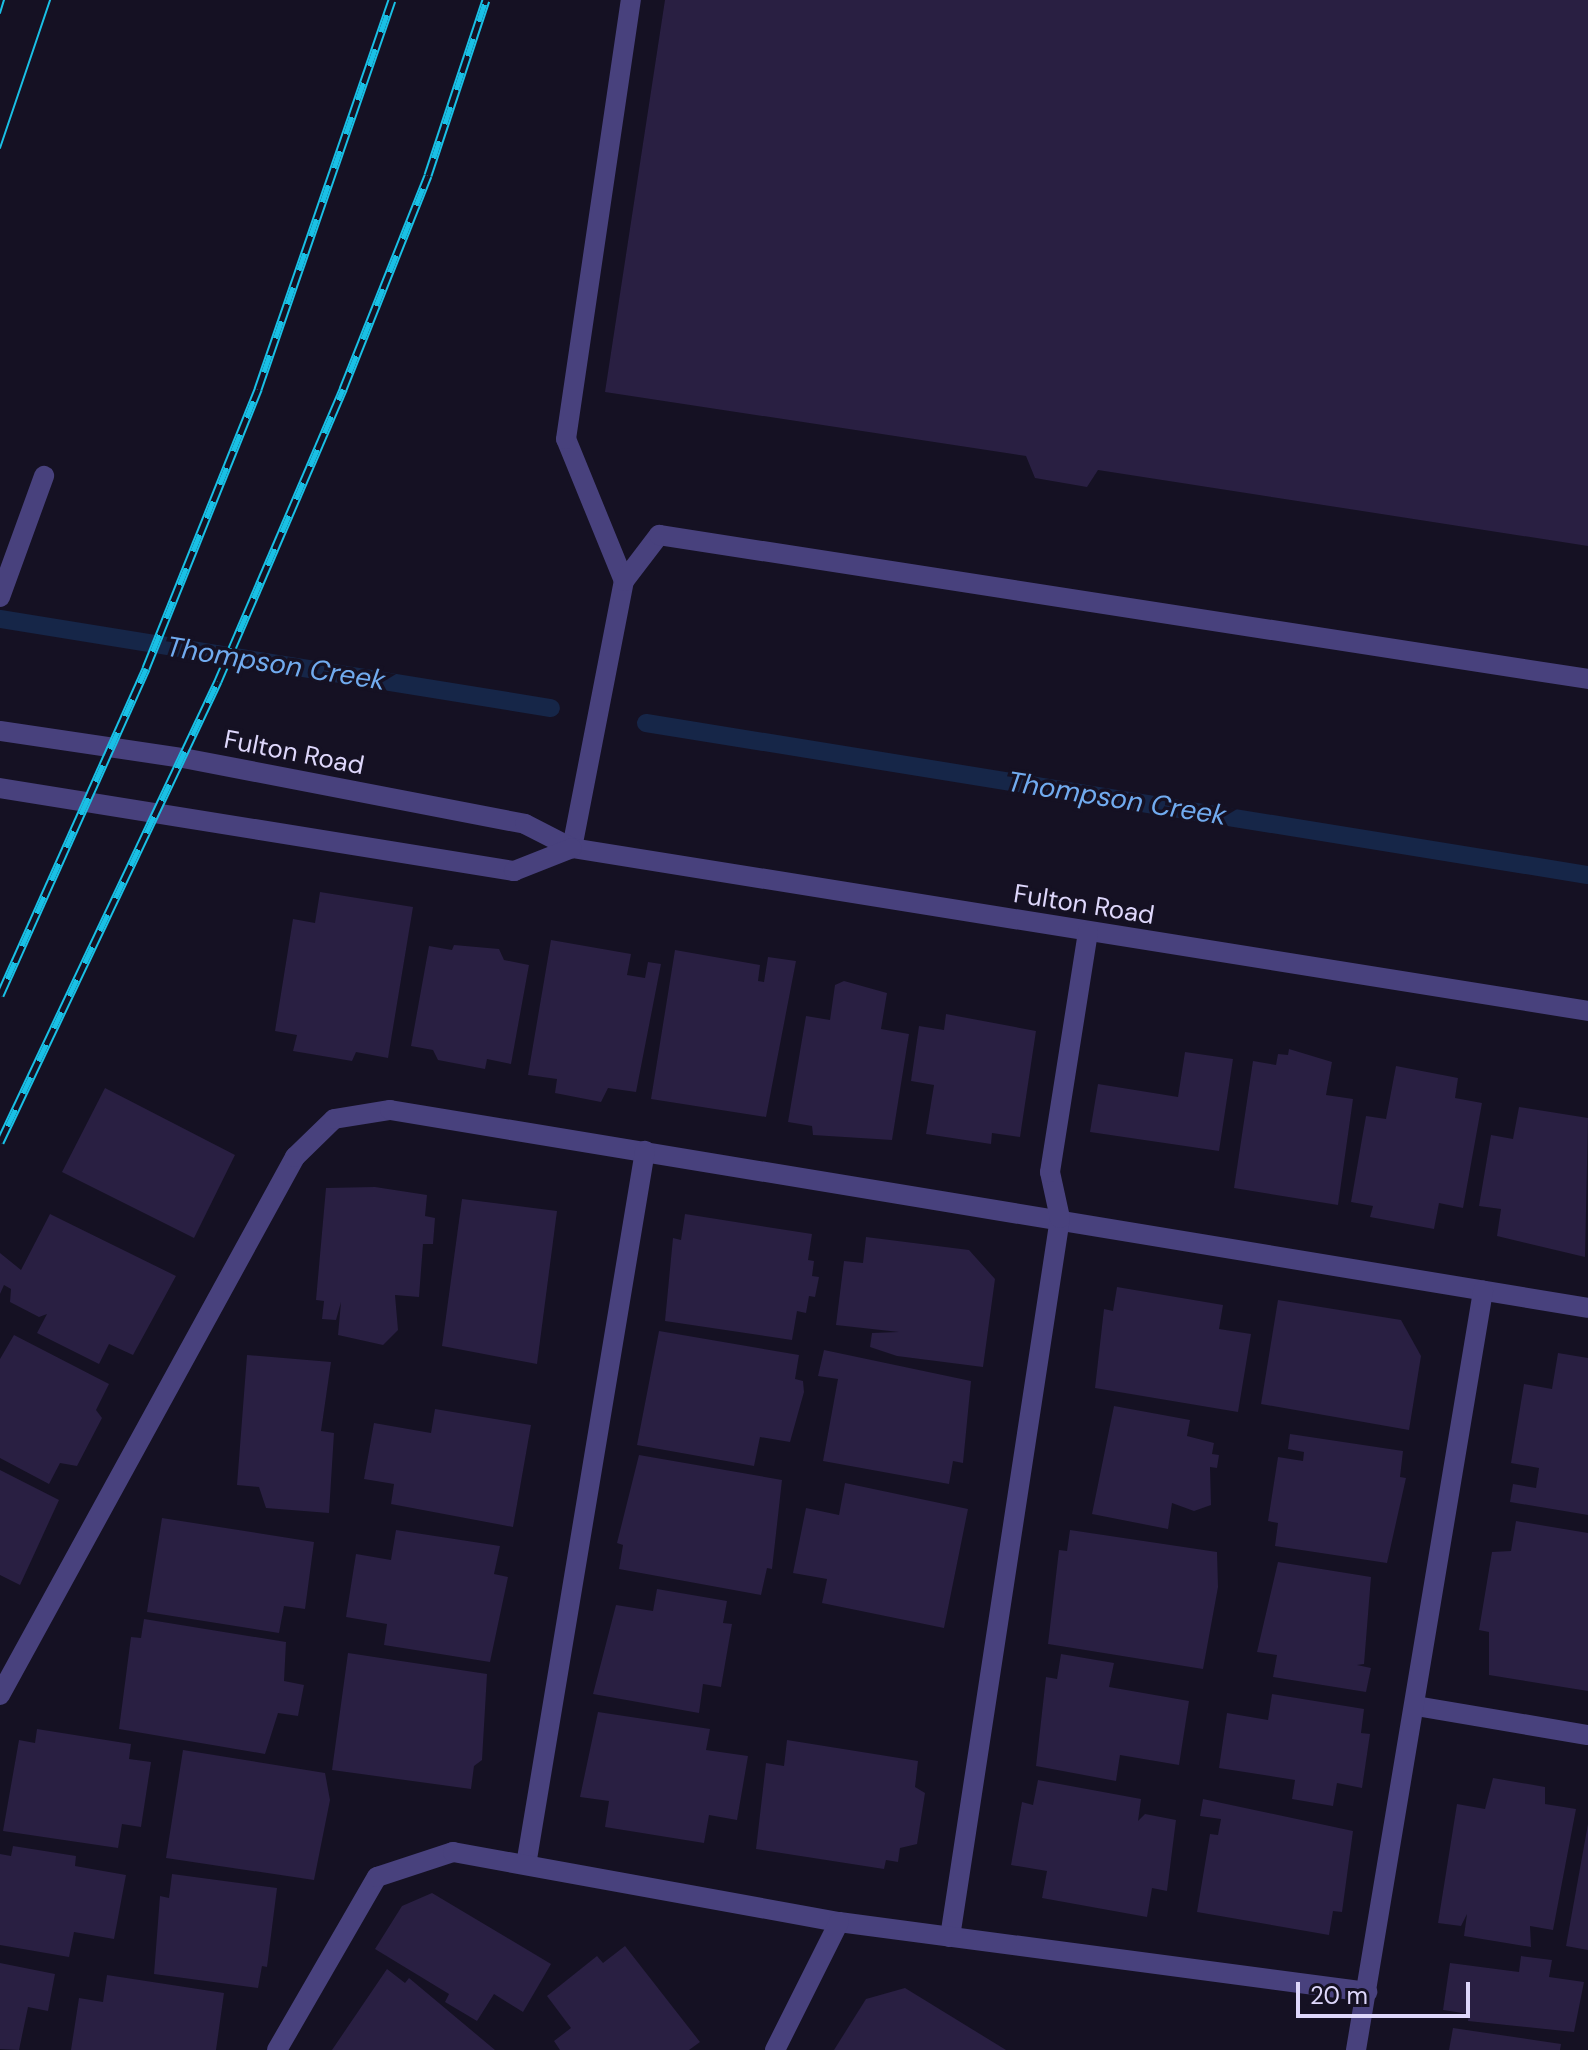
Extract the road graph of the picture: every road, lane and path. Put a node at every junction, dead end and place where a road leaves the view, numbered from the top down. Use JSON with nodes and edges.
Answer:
{"nodes":[{"id":1,"x":631,"y":0,"type":"edge"},
{"id":2,"x":44,"y":476,"type":"dead end"},
{"id":3,"x":624,"y":581,"type":"junction"},
{"id":4,"x":0,"y":597,"type":"edge"},
{"id":5,"x":1588,"y":679,"type":"edge"},
{"id":6,"x":0,"y":731,"type":"edge"},
{"id":7,"x":0,"y":788,"type":"edge"},
{"id":8,"x":572,"y":848,"type":"junction"},
{"id":9,"x":1088,"y":932,"type":"junction"},
{"id":10,"x":1588,"y":1011,"type":"edge"},
{"id":11,"x":645,"y":1151,"type":"junction"},
{"id":12,"x":1060,"y":1218,"type":"junction"},
{"id":13,"x":1483,"y":1291,"type":"junction"},
{"id":14,"x":1588,"y":1308,"type":"edge"},
{"id":15,"x":0,"y":1695,"type":"edge"},
{"id":16,"x":1416,"y":1706,"type":"junction"},
{"id":17,"x":1588,"y":1735,"type":"edge"},
{"id":18,"x":526,"y":1865,"type":"junction"},
{"id":19,"x":839,"y":1922,"type":"junction"},
{"id":20,"x":950,"y":1937,"type":"junction"},
{"id":21,"x":1367,"y":1992,"type":"junction"},
{"id":22,"x":277,"y":2050,"type":"edge"},
{"id":23,"x":775,"y":2050,"type":"edge"},
{"id":24,"x":1356,"y":2050,"type":"edge"}],
"edges":[{"from":1,"to":3,"type":"street"},
{"from":2,"to":4,"type":"street"},
{"from":3,"to":5,"type":"street"},
{"from":3,"to":8,"type":"street"},
{"from":6,"to":8,"type":"street","name":"Fulton Road"},
{"from":7,"to":8,"type":"street"},
{"from":8,"to":9,"type":"street","name":"Fulton Road"},
{"from":9,"to":10,"type":"street","name":"Fulton Road"},
{"from":9,"to":12,"type":"street"},
{"from":11,"to":12,"type":"street"},
{"from":11,"to":15,"type":"street"},
{"from":11,"to":18,"type":"street"},
{"from":12,"to":13,"type":"street"},
{"from":12,"to":20,"type":"street"},
{"from":13,"to":14,"type":"street"},
{"from":13,"to":16,"type":"street"},
{"from":16,"to":17,"type":"street"},
{"from":16,"to":21,"type":"street"},
{"from":18,"to":19,"type":"street"},
{"from":18,"to":22,"type":"street"},
{"from":19,"to":20,"type":"street"},
{"from":19,"to":23,"type":"street"},
{"from":20,"to":21,"type":"street"},
{"from":21,"to":24,"type":"street"}]}
